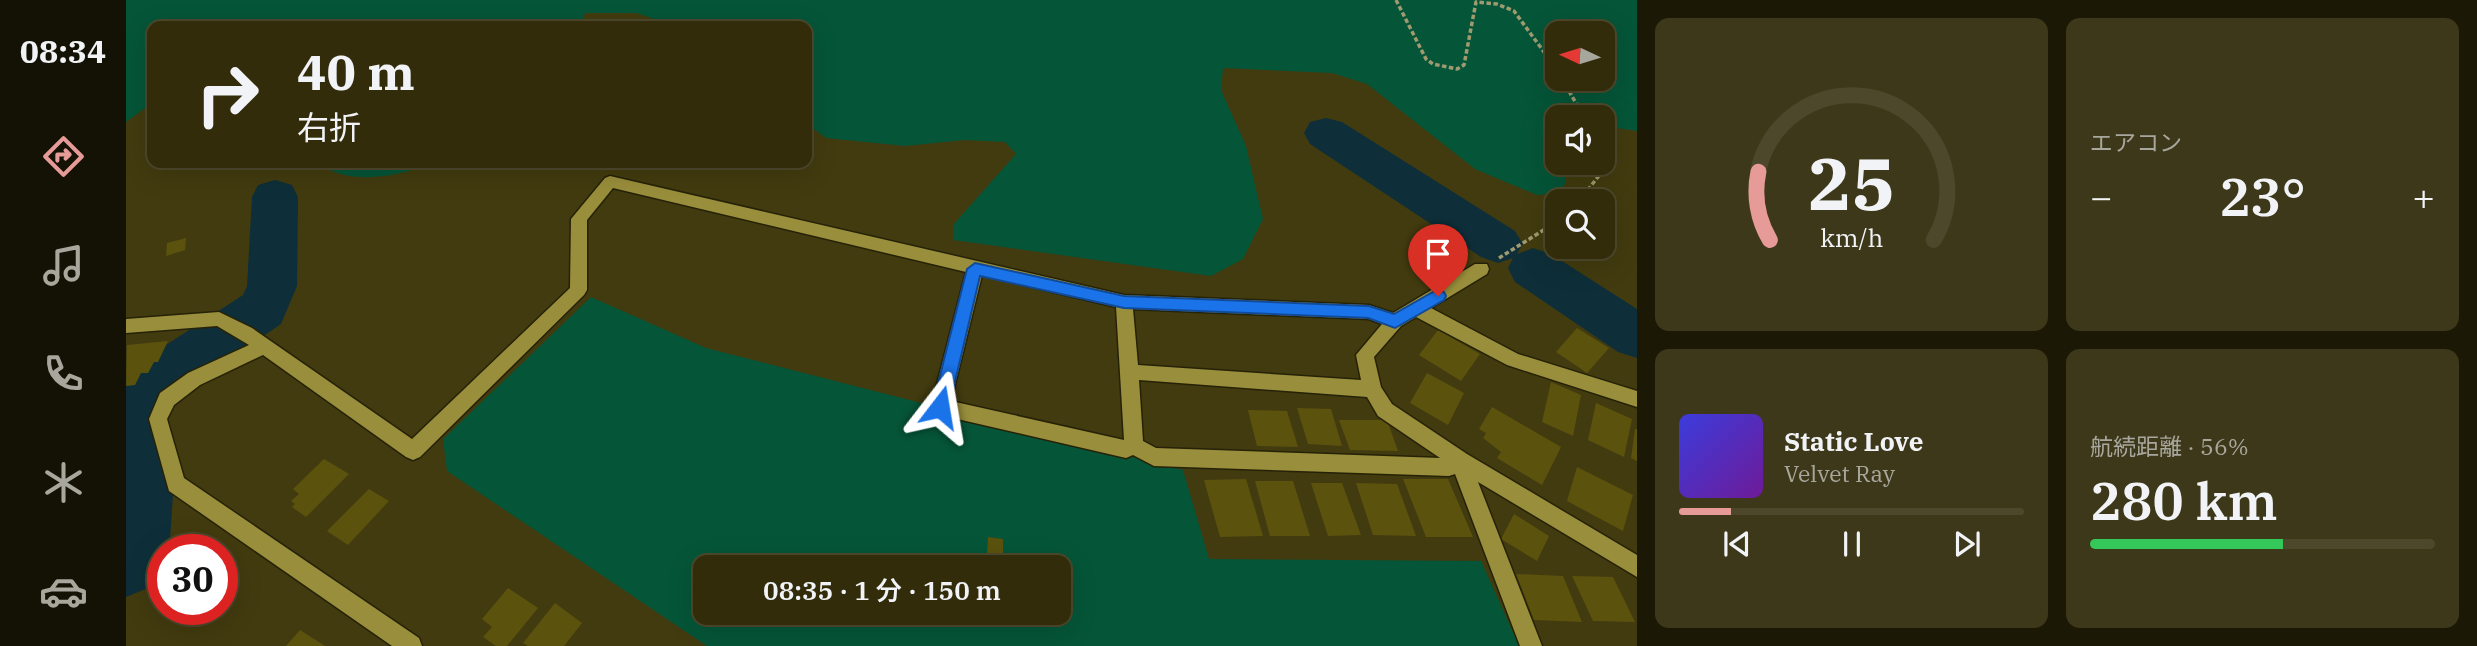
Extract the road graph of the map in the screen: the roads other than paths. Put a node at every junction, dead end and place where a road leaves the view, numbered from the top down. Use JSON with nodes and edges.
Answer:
{"nodes":[{"id":1,"x":975,"y":269,"type":"junction"},
{"id":2,"x":1481,"y":270,"type":"road end"},
{"id":3,"x":1124,"y":302,"type":"junction"},
{"id":4,"x":1417,"y":309,"type":"junction"},
{"id":5,"x":1395,"y":321,"type":"junction"},
{"id":6,"x":126,"y":326,"type":"edge"},
{"id":7,"x":263,"y":347,"type":"junction"},
{"id":8,"x":1129,"y":373,"type":"junction"},
{"id":9,"x":1372,"y":389,"type":"junction"},
{"id":10,"x":1637,"y":399,"type":"edge"},
{"id":11,"x":1133,"y":445,"type":"junction"},
{"id":12,"x":1460,"y":460,"type":"junction"},
{"id":13,"x":1637,"y":567,"type":"edge"},
{"id":14,"x":411,"y":646,"type":"edge"},
{"id":15,"x":1531,"y":646,"type":"edge"}],
"edges":[{"from":1,"to":3,"type":"street"},
{"from":1,"to":7,"type":"street"},
{"from":1,"to":11,"type":"street"},
{"from":2,"to":4,"type":"street"},
{"from":3,"to":5,"type":"street"},
{"from":3,"to":8,"type":"street"},
{"from":4,"to":5,"type":"street"},
{"from":4,"to":10,"type":"street"},
{"from":5,"to":9,"type":"street"},
{"from":6,"to":7,"type":"street"},
{"from":7,"to":14,"type":"street"},
{"from":8,"to":9,"type":"street"},
{"from":8,"to":11,"type":"street"},
{"from":9,"to":12,"type":"street"},
{"from":11,"to":12,"type":"street"},
{"from":12,"to":13,"type":"street"},
{"from":12,"to":15,"type":"street"}]}
